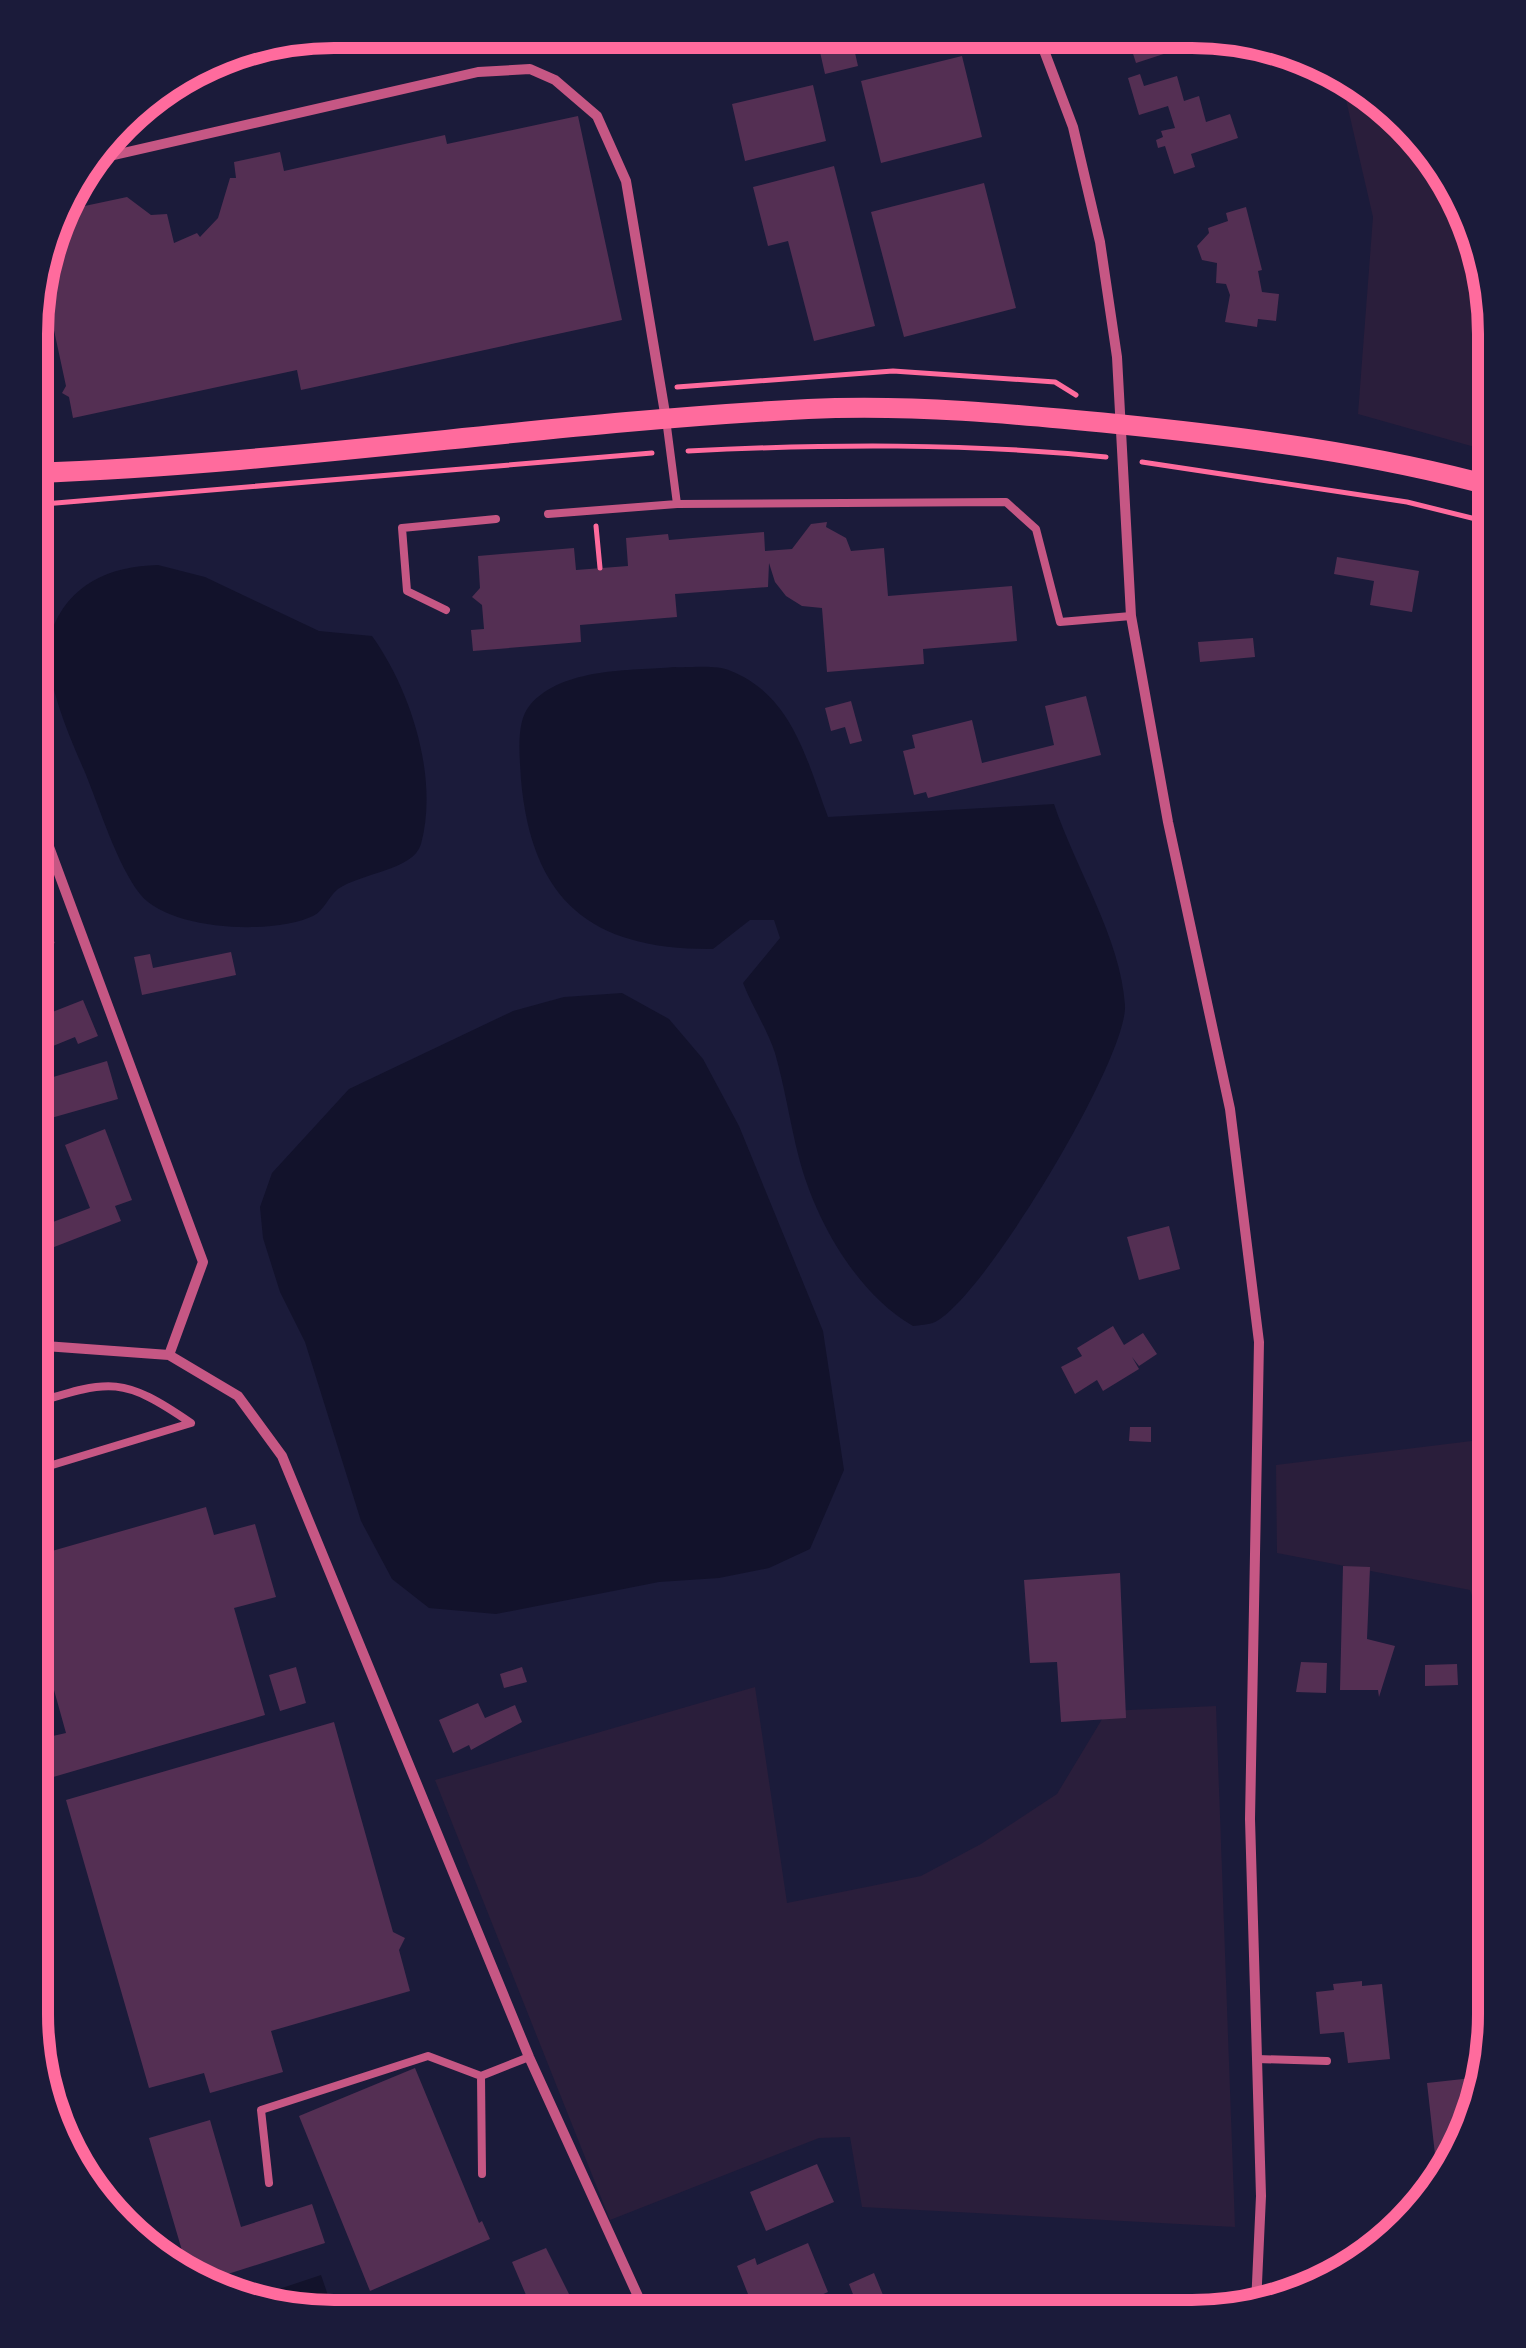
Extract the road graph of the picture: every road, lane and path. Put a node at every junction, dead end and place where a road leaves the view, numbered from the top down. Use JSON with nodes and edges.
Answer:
{"nodes":[{"id":1,"x":1043,"y":48,"type":"edge"},
{"id":2,"x":110,"y":155,"type":"edge"},
{"id":3,"x":666,"y":419,"type":"junction"},
{"id":4,"x":1120,"y":425,"type":"junction"},
{"id":5,"x":670,"y":452,"type":"junction"},
{"id":6,"x":1121,"y":459,"type":"junction"},
{"id":7,"x":48,"y":471,"type":"edge"},
{"id":8,"x":1478,"y":482,"type":"edge"},
{"id":9,"x":677,"y":504,"type":"junction"},
{"id":10,"x":48,"y":505,"type":"edge"},
{"id":11,"x":594,"y":511,"type":"junction"},
{"id":12,"x":548,"y":514,"type":"dead end"},
{"id":13,"x":496,"y":518,"type":"dead end"},
{"id":14,"x":1478,"y":520,"type":"edge"},
{"id":15,"x":600,"y":568,"type":"dead end"},
{"id":16,"x":446,"y":610,"type":"dead end"},
{"id":17,"x":1131,"y":616,"type":"junction"},
{"id":18,"x":48,"y":844,"type":"edge"},
{"id":19,"x":48,"y":1347,"type":"edge"},
{"id":20,"x":169,"y":1355,"type":"junction"},
{"id":21,"x":48,"y":1399,"type":"edge"},
{"id":22,"x":48,"y":1465,"type":"edge"},
{"id":23,"x":530,"y":2057,"type":"junction"},
{"id":24,"x":1257,"y":2059,"type":"junction"},
{"id":25,"x":1327,"y":2061,"type":"dead end"},
{"id":26,"x":481,"y":2076,"type":"junction"},
{"id":27,"x":482,"y":2174,"type":"dead end"},
{"id":28,"x":269,"y":2183,"type":"dead end"},
{"id":29,"x":1257,"y":2293,"type":"edge"},
{"id":30,"x":640,"y":2300,"type":"edge"}],
"edges":[{"from":1,"to":4,"type":"street"},
{"from":2,"to":3,"type":"street"},
{"from":3,"to":4,"type":"main road"},
{"from":3,"to":5,"type":"lane"},
{"from":3,"to":7,"type":"main road"},
{"from":4,"to":6,"type":"street"},
{"from":4,"to":8,"type":"main road"},
{"from":5,"to":6,"type":"path"},
{"from":5,"to":9,"type":"lane"},
{"from":5,"to":10,"type":"path"},
{"from":6,"to":14,"type":"path"},
{"from":6,"to":17,"type":"street"},
{"from":9,"to":11,"type":"lane"},
{"from":9,"to":17,"type":"lane"},
{"from":11,"to":12,"type":"lane"},
{"from":11,"to":15,"type":"path"},
{"from":13,"to":16,"type":"lane"},
{"from":17,"to":24,"type":"street"},
{"from":18,"to":20,"type":"street"},
{"from":19,"to":20,"type":"street"},
{"from":20,"to":23,"type":"street"},
{"from":21,"to":22,"type":"lane"},
{"from":23,"to":26,"type":"lane"},
{"from":23,"to":30,"type":"street"},
{"from":24,"to":25,"type":"lane"},
{"from":24,"to":29,"type":"street"},
{"from":26,"to":27,"type":"lane"},
{"from":26,"to":28,"type":"lane"}]}
